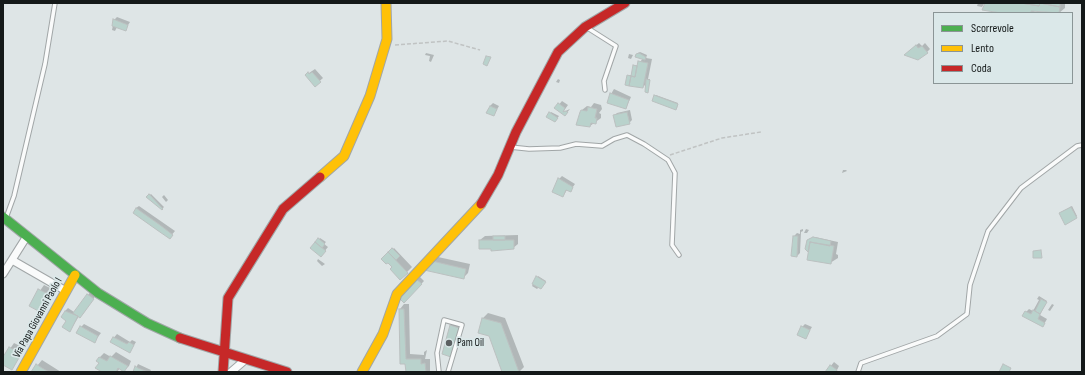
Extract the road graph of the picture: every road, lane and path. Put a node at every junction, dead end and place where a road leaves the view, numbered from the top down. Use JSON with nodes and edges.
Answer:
{"nodes":[{"id":1,"x":55,"y":3,"type":"edge"},
{"id":2,"x":386,"y":3,"type":"edge"},
{"id":3,"x":625,"y":3,"type":"edge"},
{"id":4,"x":585,"y":27,"type":"junction"},
{"id":5,"x":385,"y":45,"type":"junction"},
{"id":6,"x":480,"y":50,"type":"dead end"},
{"id":7,"x":605,"y":90,"type":"dead end"},
{"id":8,"x":761,"y":132,"type":"dead end"},
{"id":9,"x":1082,"y":145,"type":"edge"},
{"id":10,"x":509,"y":147,"type":"junction"},
{"id":11,"x":662,"y":156,"type":"junction"},
{"id":12,"x":4,"y":218,"type":"edge"},
{"id":13,"x":27,"y":236,"type":"junction"},
{"id":14,"x":679,"y":255,"type":"dead end"},
{"id":15,"x":12,"y":260,"type":"junction"},
{"id":16,"x":3,"y":274,"type":"edge"},
{"id":17,"x":75,"y":275,"type":"junction"},
{"id":18,"x":66,"y":291,"type":"junction"},
{"id":19,"x":224,"y":353,"type":"junction"},
{"id":20,"x":246,"y":360,"type":"junction"},
{"id":21,"x":21,"y":372,"type":"edge"},
{"id":22,"x":223,"y":372,"type":"edge"},
{"id":23,"x":231,"y":372,"type":"edge"},
{"id":24,"x":287,"y":372,"type":"edge"},
{"id":25,"x":362,"y":372,"type":"edge"},
{"id":26,"x":440,"y":372,"type":"edge"},
{"id":27,"x":448,"y":372,"type":"edge"},
{"id":28,"x":858,"y":372,"type":"edge"}],
"edges":[{"from":1,"to":12,"type":"lane"},
{"from":2,"to":5,"type":"street"},
{"from":3,"to":4,"type":"street"},
{"from":4,"to":7,"type":"lane"},
{"from":4,"to":10,"type":"street"},
{"from":5,"to":6,"type":"path"},
{"from":5,"to":19,"type":"street"},
{"from":8,"to":11,"type":"path"},
{"from":9,"to":28,"type":"lane"},
{"from":10,"to":11,"type":"lane"},
{"from":10,"to":25,"type":"street"},
{"from":11,"to":14,"type":"lane"},
{"from":12,"to":13,"type":"street"},
{"from":13,"to":15,"type":"street"},
{"from":13,"to":17,"type":"street"},
{"from":15,"to":16,"type":"street"},
{"from":15,"to":18,"type":"street"},
{"from":17,"to":18,"type":"street","name":"Via Papa Giovanni Paolo I"},
{"from":17,"to":19,"type":"street"},
{"from":18,"to":21,"type":"street","name":"Via Papa Giovanni Paolo I"},
{"from":19,"to":20,"type":"street"},
{"from":19,"to":22,"type":"street"},
{"from":20,"to":23,"type":"street"},
{"from":20,"to":24,"type":"street"},
{"from":26,"to":27,"type":"lane"}]}
